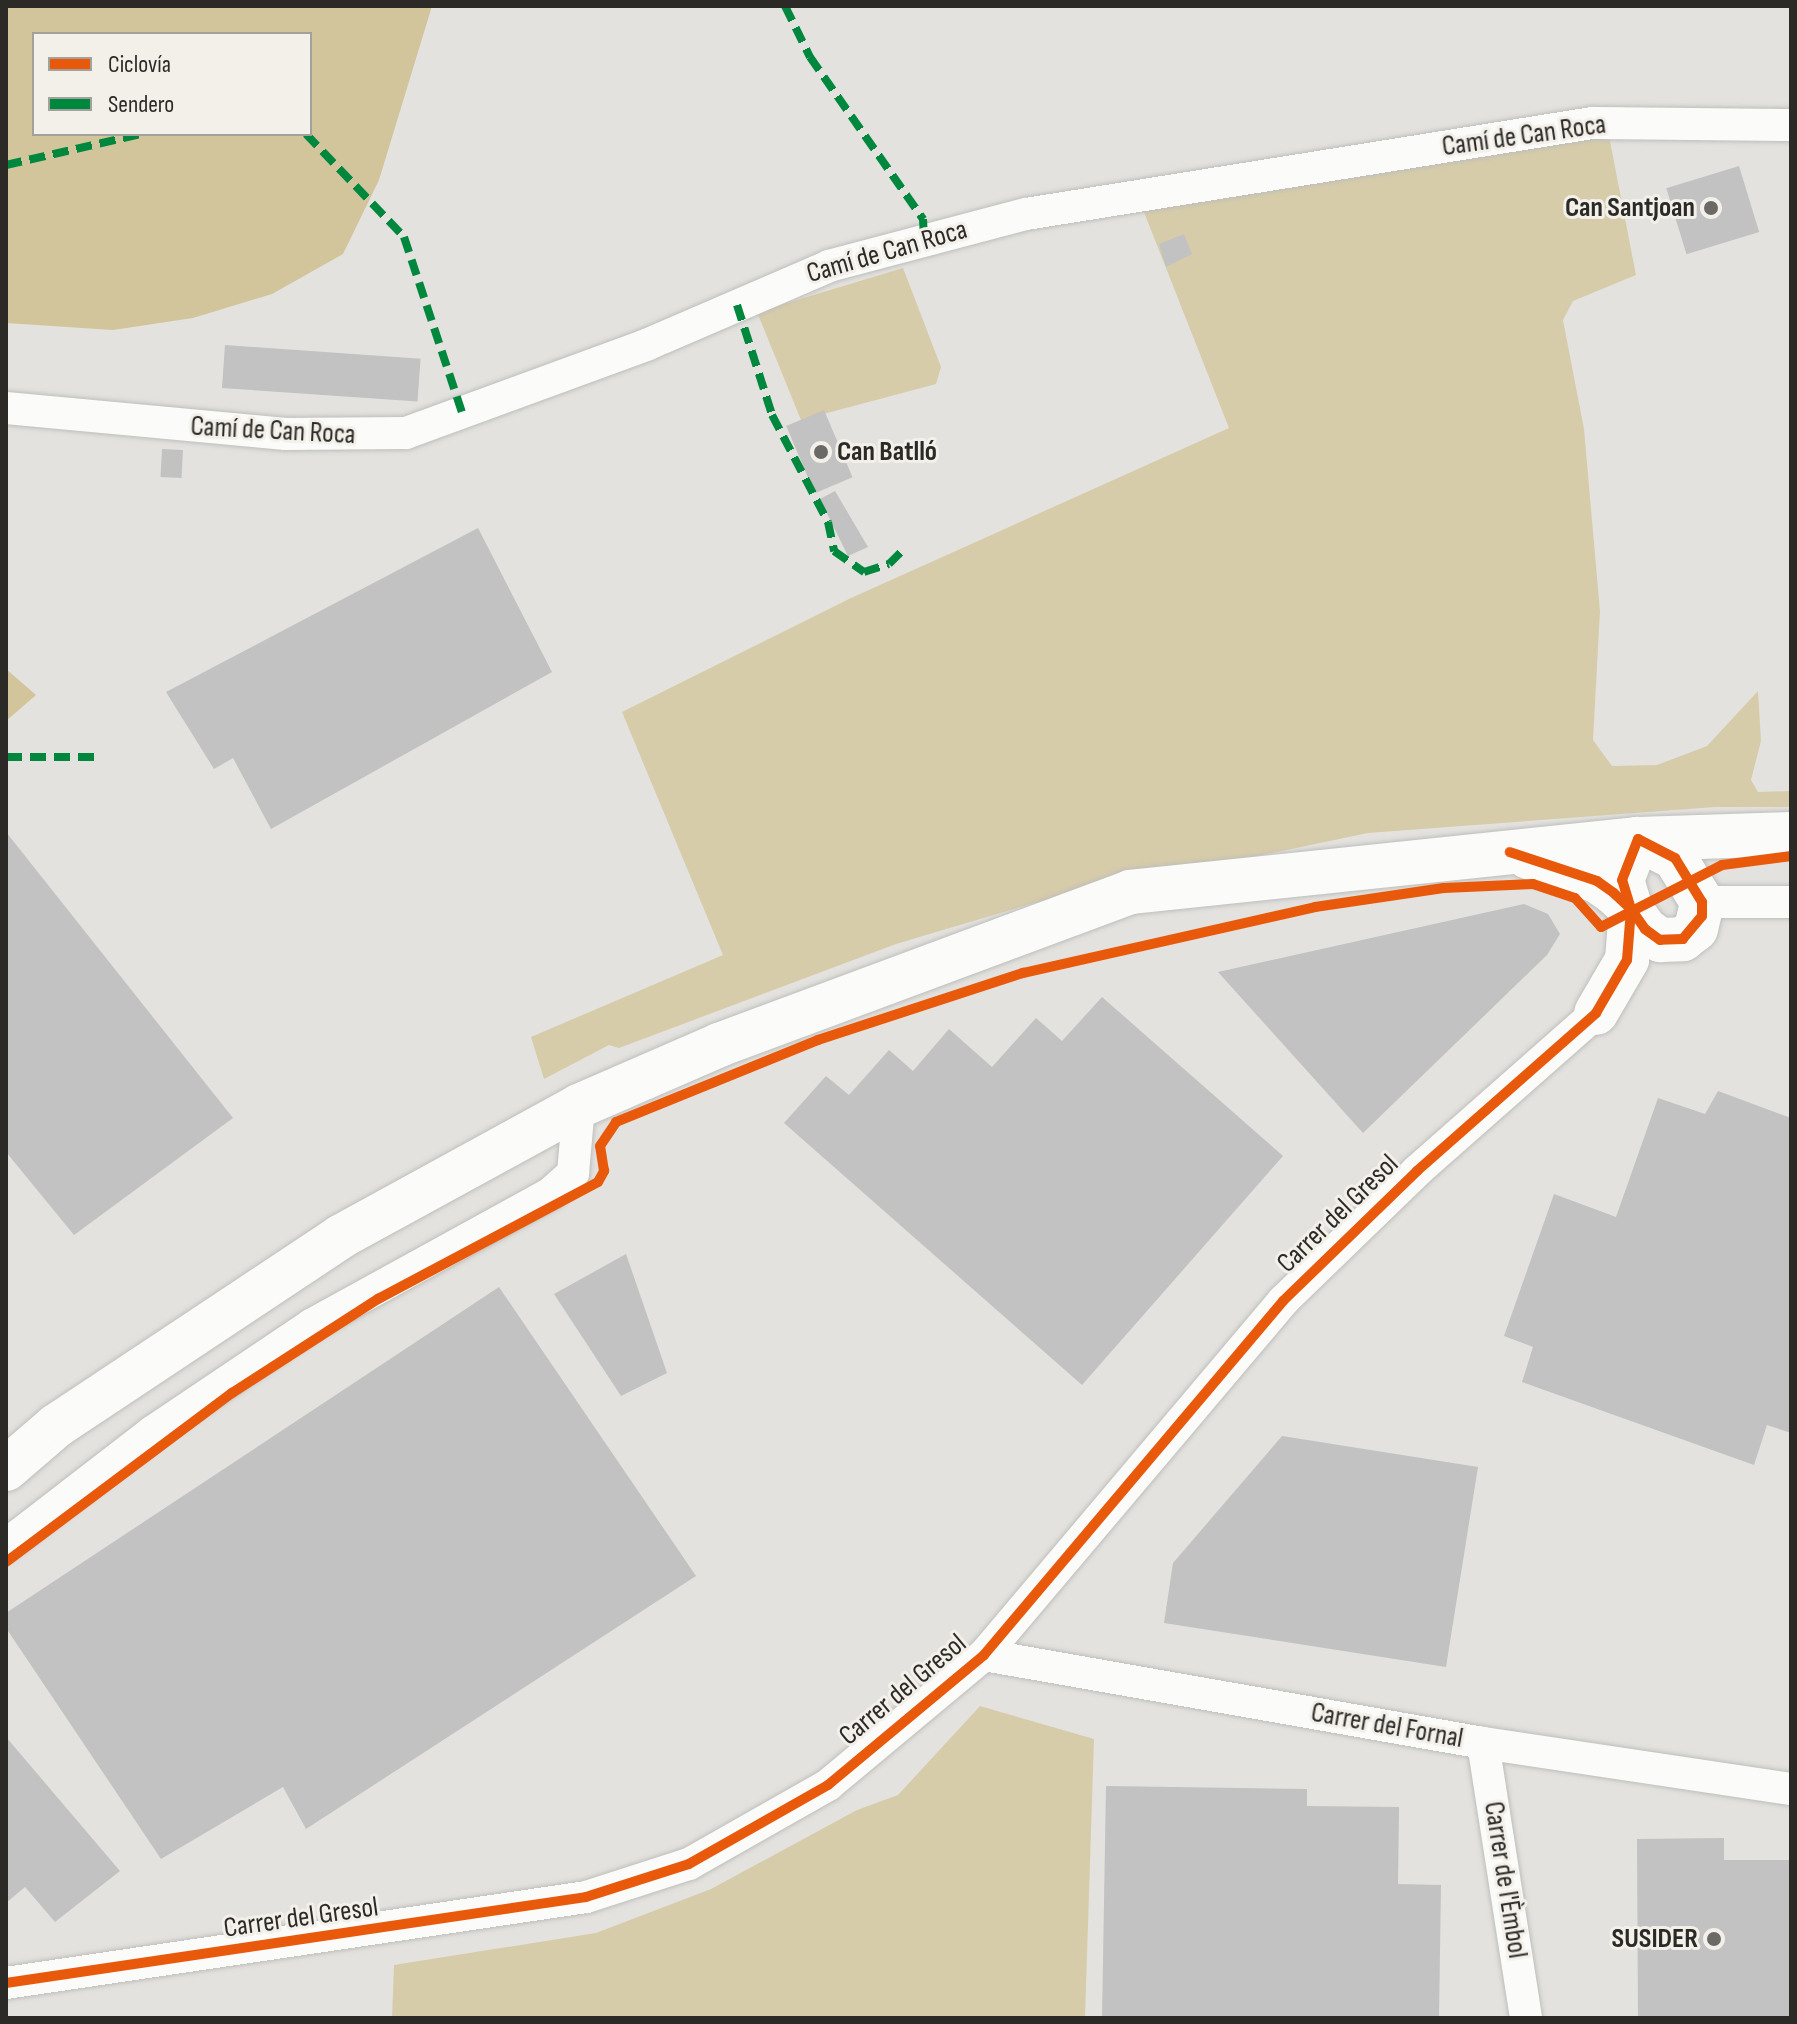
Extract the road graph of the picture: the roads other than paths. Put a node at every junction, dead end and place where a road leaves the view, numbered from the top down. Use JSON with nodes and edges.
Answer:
{"nodes":[{"id":1,"x":1791,"y":125,"type":"edge"},
{"id":2,"x":6,"y":408,"type":"edge"},
{"id":3,"x":1782,"y":835,"type":"edge"},
{"id":4,"x":1638,"y":839,"type":"junction"},
{"id":5,"x":1510,"y":852,"type":"junction"},
{"id":6,"x":1702,"y":902,"type":"junction"},
{"id":7,"x":1791,"y":902,"type":"edge"},
{"id":8,"x":1631,"y":909,"type":"junction"},
{"id":9,"x":1679,"y":940,"type":"junction"},
{"id":10,"x":1596,"y":1013,"type":"junction"},
{"id":11,"x":579,"y":1106,"type":"junction"},
{"id":12,"x":6,"y":1469,"type":"edge"},
{"id":13,"x":6,"y":1545,"type":"edge"},
{"id":14,"x":984,"y":1655,"type":"junction"},
{"id":15,"x":1483,"y":1743,"type":"junction"},
{"id":16,"x":1791,"y":1789,"type":"edge"},
{"id":17,"x":6,"y":1983,"type":"edge"},
{"id":18,"x":1526,"y":2018,"type":"edge"}],
"edges":[{"from":1,"to":2,"type":"street","name":"Camí de Can Roca"},
{"from":3,"to":4,"type":"street"},
{"from":3,"to":6,"type":"street"},
{"from":4,"to":5,"type":"street"},
{"from":4,"to":6,"type":"street"},
{"from":4,"to":8,"type":"street"},
{"from":5,"to":8,"type":"street"},
{"from":5,"to":11,"type":"street"},
{"from":6,"to":7,"type":"street"},
{"from":6,"to":9,"type":"street"},
{"from":8,"to":9,"type":"street"},
{"from":8,"to":10,"type":"street"},
{"from":9,"to":10,"type":"street"},
{"from":10,"to":14,"type":"street","name":"Carrer del Gresol"},
{"from":11,"to":12,"type":"street"},
{"from":11,"to":13,"type":"street"},
{"from":14,"to":15,"type":"street","name":"Carrer del Fornal"},
{"from":14,"to":17,"type":"street","name":"Carrer del Gresol"},
{"from":15,"to":16,"type":"street","name":"Carrer del Fornal"},
{"from":15,"to":18,"type":"street","name":"Carrer de l'Èmbol"}]}
